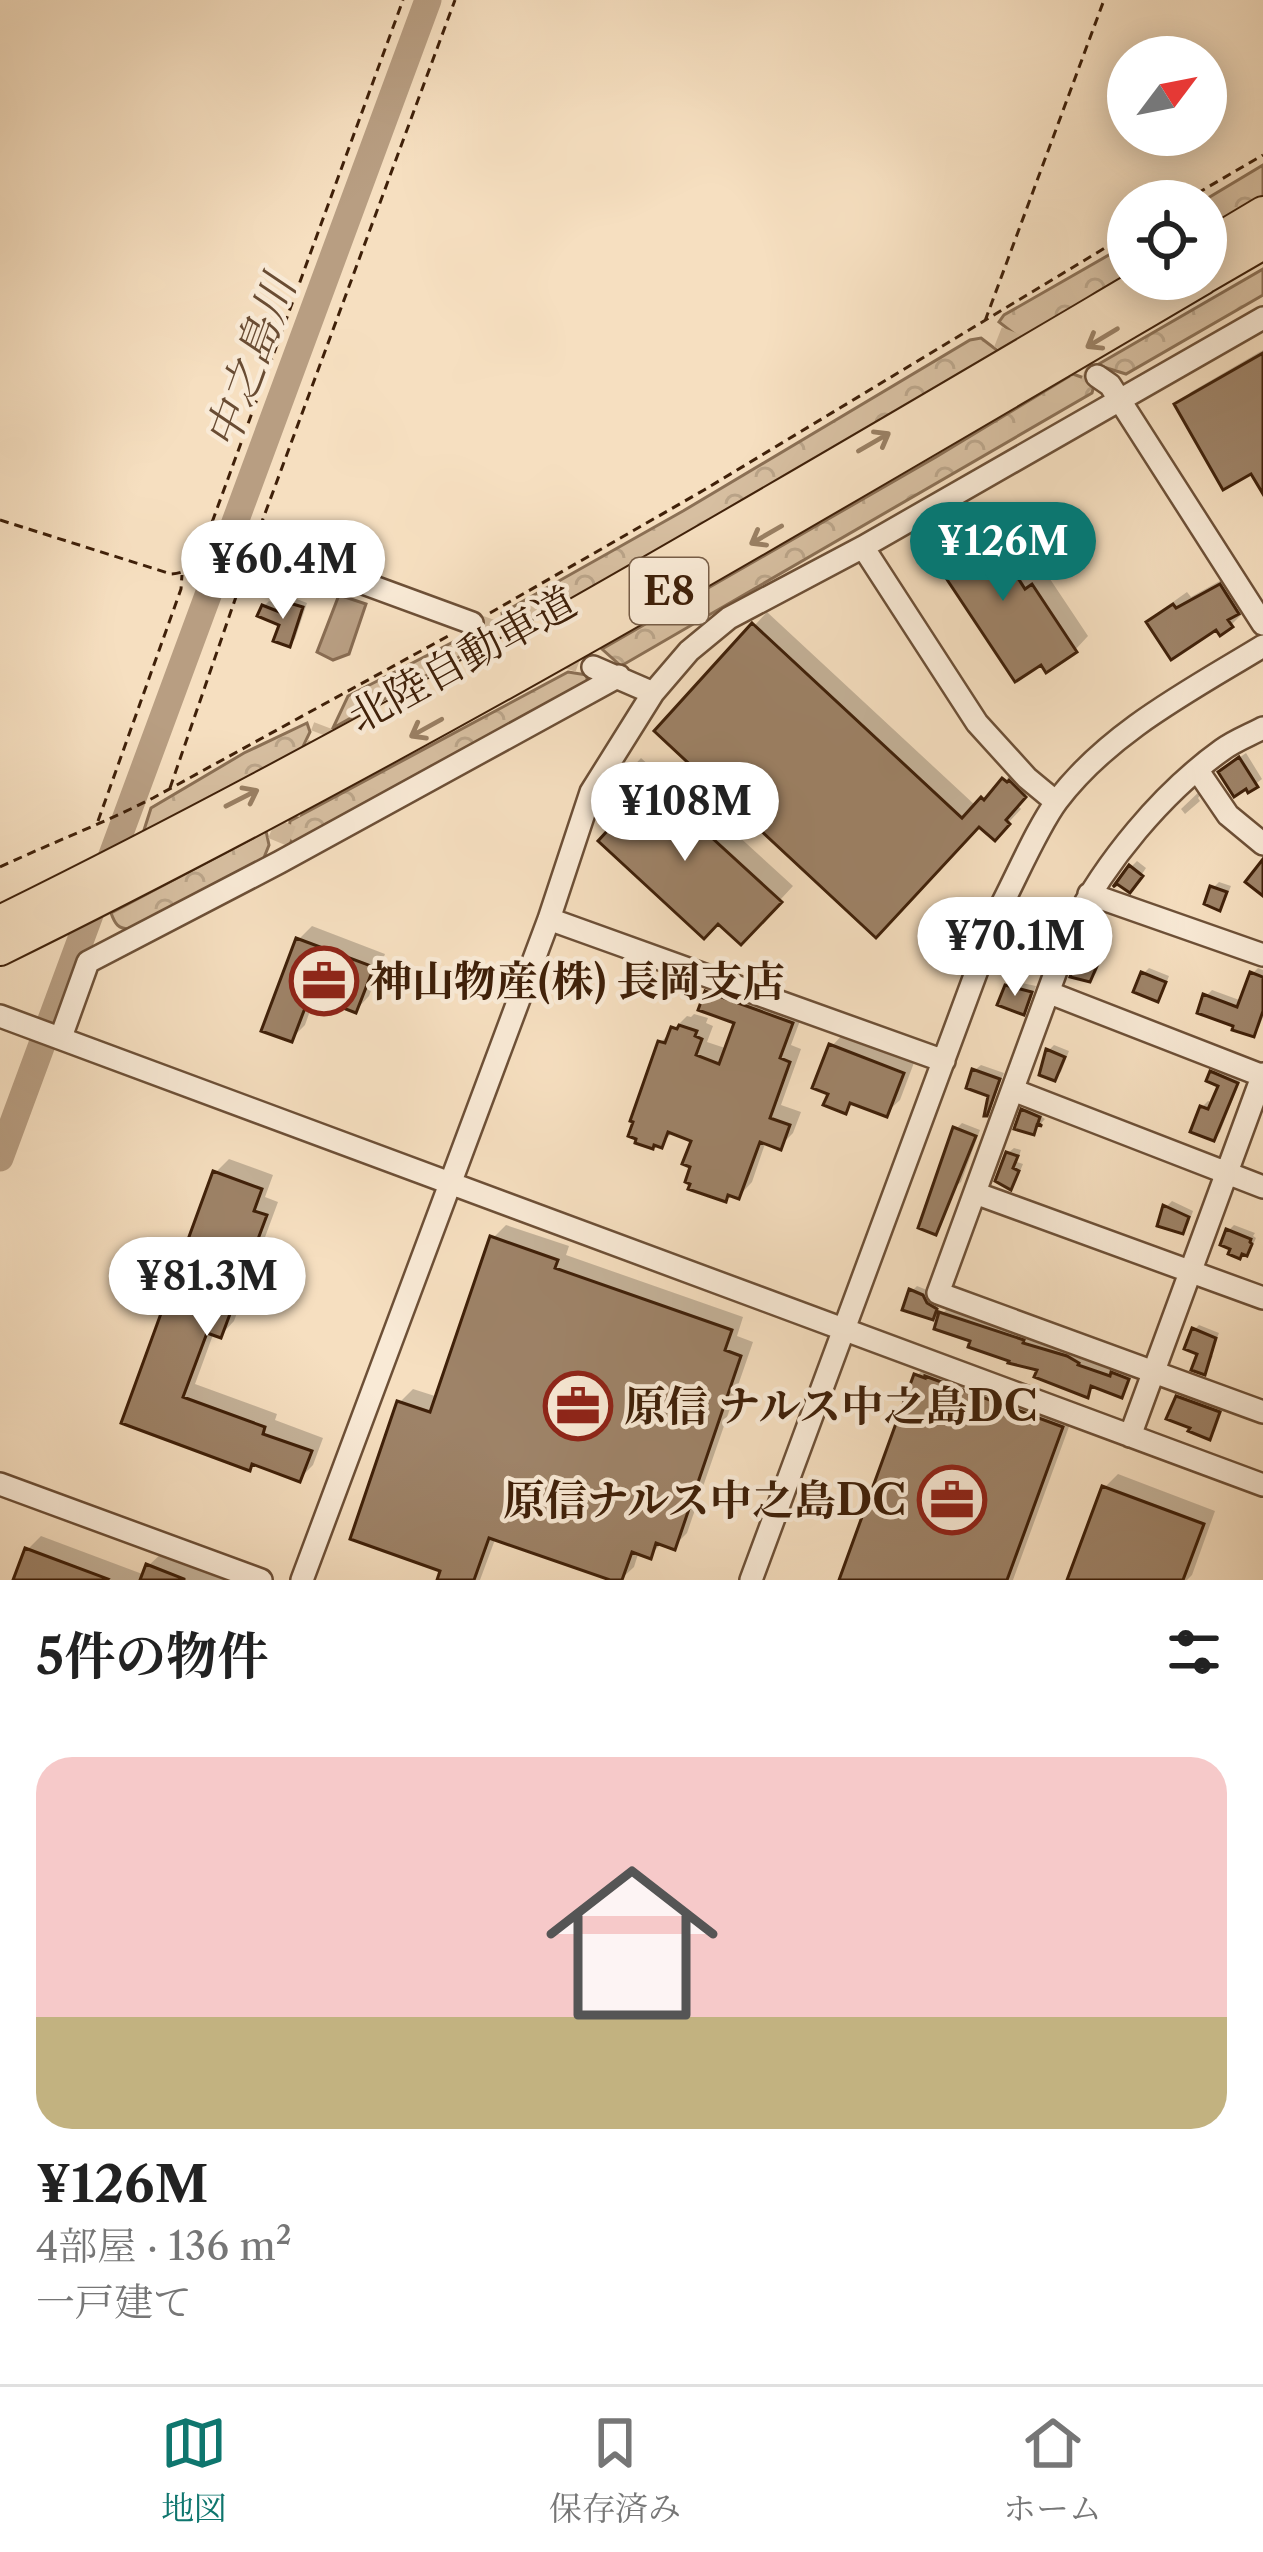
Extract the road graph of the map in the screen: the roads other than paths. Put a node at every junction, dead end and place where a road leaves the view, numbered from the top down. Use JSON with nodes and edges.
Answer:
{"nodes":[{"id":1,"x":1263,"y":212,"type":"edge"},
{"id":2,"x":1227,"y":233,"type":"edge"},
{"id":3,"x":1263,"y":244,"type":"edge"},
{"id":4,"x":1227,"y":265,"type":"edge"},
{"id":5,"x":1114,"y":300,"type":"edge"},
{"id":6,"x":1166,"y":300,"type":"edge"},
{"id":7,"x":1263,"y":318,"type":"edge"},
{"id":8,"x":1097,"y":376,"type":"tunnel mouth"},
{"id":9,"x":1119,"y":402,"type":"junction"},
{"id":10,"x":245,"y":541,"type":"road end"},
{"id":11,"x":863,"y":547,"type":"junction"},
{"id":12,"x":472,"y":623,"type":"tunnel mouth"},
{"id":13,"x":1263,"y":624,"type":"edge"},
{"id":14,"x":1263,"y":646,"type":"edge"},
{"id":15,"x":593,"y":667,"type":"tunnel mouth"},
{"id":16,"x":619,"y":676,"type":"junction"},
{"id":17,"x":653,"y":693,"type":"junction"},
{"id":18,"x":1263,"y":728,"type":"edge"},
{"id":19,"x":1198,"y":771,"type":"junction"},
{"id":20,"x":1056,"y":802,"type":"junction"},
{"id":21,"x":1263,"y":844,"type":"edge"},
{"id":22,"x":1089,"y":894,"type":"junction"},
{"id":23,"x":0,"y":917,"type":"edge"},
{"id":24,"x":549,"y":919,"type":"junction"},
{"id":25,"x":0,"y":950,"type":"edge"},
{"id":26,"x":1263,"y":955,"type":"edge"},
{"id":27,"x":1050,"y":993,"type":"junction"},
{"id":28,"x":0,"y":1016,"type":"edge"},
{"id":29,"x":61,"y":1037,"type":"junction"},
{"id":30,"x":944,"y":1061,"type":"junction"},
{"id":31,"x":1263,"y":1075,"type":"edge"},
{"id":32,"x":1013,"y":1090,"type":"junction"},
{"id":33,"x":1227,"y":1175,"type":"junction"},
{"id":34,"x":450,"y":1184,"type":"junction"},
{"id":35,"x":1263,"y":1187,"type":"edge"},
{"id":36,"x":975,"y":1193,"type":"junction"},
{"id":37,"x":1190,"y":1272,"type":"junction"},
{"id":38,"x":1263,"y":1298,"type":"edge"},
{"id":39,"x":845,"y":1329,"type":"junction"},
{"id":40,"x":1154,"y":1372,"type":"junction"},
{"id":41,"x":1263,"y":1412,"type":"edge"},
{"id":42,"x":1130,"y":1436,"type":"junction"},
{"id":43,"x":0,"y":1484,"type":"edge"},
{"id":44,"x":1263,"y":1485,"type":"edge"},
{"id":45,"x":261,"y":1580,"type":"edge"},
{"id":46,"x":302,"y":1580,"type":"edge"},
{"id":47,"x":751,"y":1580,"type":"edge"}],
"edges":[{"from":1,"to":2,"type":"highway"},
{"from":3,"to":4,"type":"highway","name":"北陸自動車道","number":"E8"},
{"from":23,"to":5,"type":"highway","name":"北陸自動車道","number":"E8","one_way":true},
{"from":6,"to":25,"type":"highway","name":"北陸自動車道","number":"E8","one_way":true},
{"from":7,"to":9,"type":"street"},
{"from":8,"to":9,"type":"street"},
{"from":9,"to":11,"type":"street"},
{"from":9,"to":13,"type":"street"},
{"from":10,"to":12,"type":"street"},
{"from":11,"to":17,"type":"street"},
{"from":11,"to":20,"type":"street"},
{"from":14,"to":20,"type":"street"},
{"from":15,"to":16,"type":"street"},
{"from":16,"to":17,"type":"street"},
{"from":16,"to":29,"type":"street"},
{"from":17,"to":24,"type":"street"},
{"from":18,"to":19,"type":"street"},
{"from":19,"to":21,"type":"street"},
{"from":19,"to":22,"type":"street"},
{"from":20,"to":30,"type":"street"},
{"from":22,"to":26,"type":"street"},
{"from":22,"to":27,"type":"street"},
{"from":24,"to":30,"type":"street"},
{"from":24,"to":34,"type":"street"},
{"from":27,"to":31,"type":"street"},
{"from":27,"to":32,"type":"street"},
{"from":28,"to":29,"type":"street"},
{"from":29,"to":34,"type":"street"},
{"from":30,"to":39,"type":"street"},
{"from":31,"to":33,"type":"street"},
{"from":32,"to":33,"type":"street"},
{"from":32,"to":36,"type":"street"},
{"from":33,"to":35,"type":"street"},
{"from":33,"to":37,"type":"street"},
{"from":34,"to":39,"type":"street"},
{"from":34,"to":46,"type":"street"},
{"from":36,"to":37,"type":"street"},
{"from":36,"to":40,"type":"street"},
{"from":37,"to":38,"type":"street"},
{"from":37,"to":40,"type":"street"},
{"from":39,"to":42,"type":"street"},
{"from":39,"to":47,"type":"street"},
{"from":40,"to":41,"type":"street"},
{"from":40,"to":42,"type":"street"},
{"from":42,"to":44,"type":"street"},
{"from":43,"to":45,"type":"street"}]}
